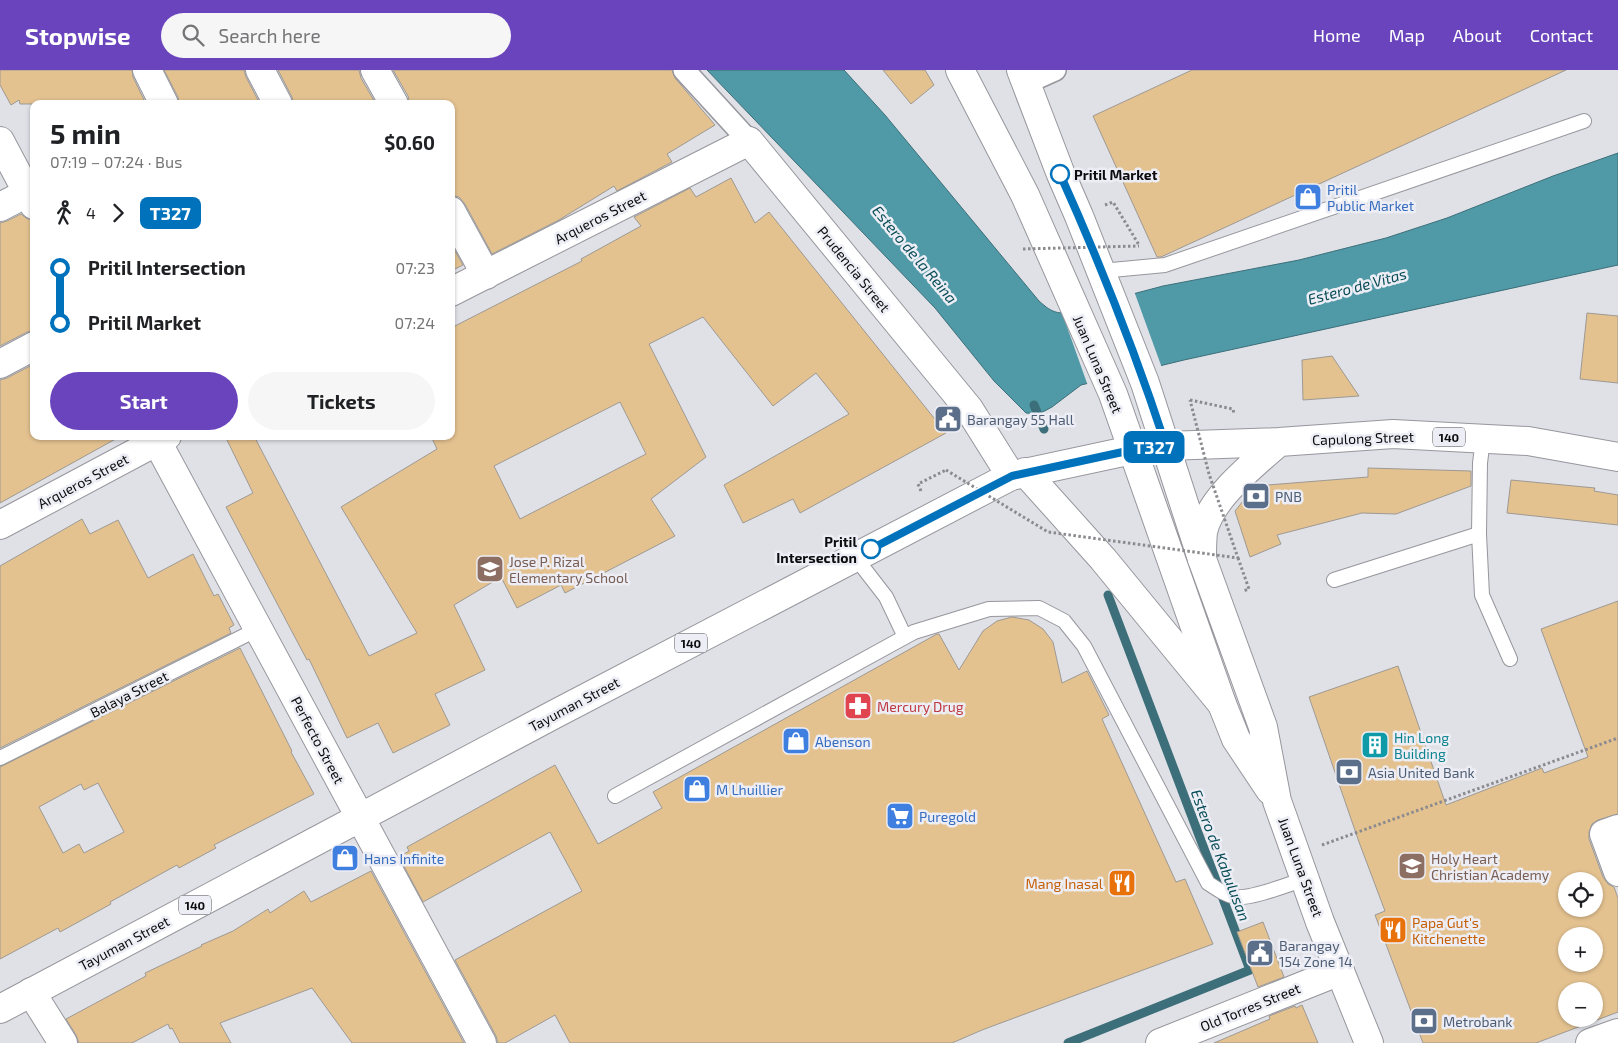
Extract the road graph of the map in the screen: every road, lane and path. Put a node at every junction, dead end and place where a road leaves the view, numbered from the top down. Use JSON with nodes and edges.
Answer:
{"nodes":[{"id":1,"x":147,"y":70,"type":"edge"},
{"id":2,"x":260,"y":70,"type":"edge"},
{"id":3,"x":376,"y":70,"type":"edge"},
{"id":4,"x":684,"y":70,"type":"edge"},
{"id":5,"x":960,"y":70,"type":"edge"},
{"id":6,"x":1055,"y":70,"type":"edge"},
{"id":7,"x":1024,"y":77,"type":"edge"},
{"id":8,"x":162,"y":100,"type":"edge"},
{"id":9,"x":276,"y":100,"type":"edge"},
{"id":10,"x":392,"y":100,"type":"edge"},
{"id":11,"x":1584,"y":121,"type":"dead end"},
{"id":12,"x":0,"y":141,"type":"edge"},
{"id":13,"x":749,"y":141,"type":"junction"},
{"id":14,"x":30,"y":197,"type":"edge"},
{"id":15,"x":30,"y":199,"type":"edge"},
{"id":16,"x":1114,"y":202,"type":"dead end"},
{"id":17,"x":0,"y":208,"type":"edge"},
{"id":18,"x":455,"y":218,"type":"edge"},
{"id":19,"x":1023,"y":249,"type":"dead end"},
{"id":20,"x":486,"y":275,"type":"junction"},
{"id":21,"x":1105,"y":282,"type":"junction"},
{"id":22,"x":455,"y":290,"type":"edge"},
{"id":23,"x":30,"y":348,"type":"edge"},
{"id":24,"x":0,"y":364,"type":"edge"},
{"id":25,"x":1233,"y":409,"type":"dead end"},
{"id":26,"x":1483,"y":438,"type":"junction"},
{"id":27,"x":155,"y":440,"type":"edge"},
{"id":28,"x":160,"y":440,"type":"edge"},
{"id":29,"x":1279,"y":442,"type":"junction"},
{"id":30,"x":1166,"y":446,"type":"junction"},
{"id":31,"x":1132,"y":450,"type":"junction"},
{"id":32,"x":1618,"y":457,"type":"edge"},
{"id":33,"x":1018,"y":474,"type":"junction"},
{"id":34,"x":918,"y":484,"type":"dead end"},
{"id":35,"x":0,"y":525,"type":"edge"},
{"id":36,"x":1479,"y":534,"type":"junction"},
{"id":37,"x":855,"y":557,"type":"junction"},
{"id":38,"x":1238,"y":558,"type":"junction"},
{"id":39,"x":1202,"y":559,"type":"junction"},
{"id":40,"x":1334,"y":580,"type":"dead end"},
{"id":41,"x":1249,"y":589,"type":"dead end"},
{"id":42,"x":258,"y":629,"type":"junction"},
{"id":43,"x":905,"y":637,"type":"junction"},
{"id":44,"x":1510,"y":659,"type":"dead end"},
{"id":45,"x":1222,"y":704,"type":"junction"},
{"id":46,"x":1618,"y":738,"type":"edge"},
{"id":47,"x":0,"y":758,"type":"edge"},
{"id":48,"x":615,"y":796,"type":"dead end"},
{"id":49,"x":1277,"y":802,"type":"junction"},
{"id":50,"x":360,"y":818,"type":"junction"},
{"id":51,"x":1618,"y":828,"type":"edge"},
{"id":52,"x":1301,"y":867,"type":"junction"},
{"id":53,"x":1618,"y":872,"type":"edge"},
{"id":54,"x":1340,"y":971,"type":"junction"},
{"id":55,"x":31,"y":992,"type":"junction"},
{"id":56,"x":0,"y":1009,"type":"edge"},
{"id":57,"x":1618,"y":1033,"type":"edge"},
{"id":58,"x":63,"y":1043,"type":"edge"},
{"id":59,"x":482,"y":1043,"type":"edge"},
{"id":60,"x":1160,"y":1043,"type":"edge"},
{"id":61,"x":1369,"y":1043,"type":"edge"},
{"id":62,"x":1590,"y":1043,"type":"edge"}],
"edges":[{"from":1,"to":8,"type":"main road"},
{"from":2,"to":9,"type":"main road"},
{"from":3,"to":10,"type":"main road"},
{"from":4,"to":13,"type":"street","name":"Prudencia Street"},
{"from":5,"to":31,"type":"main road","name":"Juan Luna Street"},
{"from":6,"to":7,"type":"street"},
{"from":7,"to":21,"type":"main road","name":"Juan Luna Street"},
{"from":11,"to":21,"type":"lane"},
{"from":12,"to":14,"type":"main road"},
{"from":13,"to":20,"type":"main road","name":"Arqueros Street"},
{"from":13,"to":33,"type":"main road","name":"Prudencia Street"},
{"from":15,"to":17,"type":"main road"},
{"from":16,"to":19,"type":"path","bridge":true},
{"from":18,"to":20,"type":"main road"},
{"from":20,"to":22,"type":"main road","name":"Arqueros Street"},
{"from":21,"to":30,"type":"main road","name":"Juan Luna Street"},
{"from":23,"to":24,"type":"main road"},
{"from":25,"to":38,"type":"path","bridge":true},
{"from":26,"to":29,"type":"main road","name":"Capulong Street","number":"140"},
{"from":26,"to":32,"type":"main road","name":"Capulong Street","number":"140"},
{"from":26,"to":36,"type":"lane"},
{"from":27,"to":35,"type":"main road","name":"Arqueros Street"},
{"from":28,"to":42,"type":"main road","name":"Perfecto Street"},
{"from":29,"to":30,"type":"main road","name":"Capulong Street","number":"140"},
{"from":29,"to":39,"type":"main road"},
{"from":30,"to":31,"type":"main road","name":"Tayuman Street","number":"140"},
{"from":30,"to":39,"type":"main road","name":"Juan Luna Street"},
{"from":31,"to":33,"type":"main road","name":"Tayuman Street","number":"140"},
{"from":31,"to":45,"type":"main road","name":"Juan Luna Street"},
{"from":33,"to":37,"type":"main road","name":"Tayuman Street","number":"140"},
{"from":33,"to":45,"type":"main road","name":"Prudencia Street"},
{"from":34,"to":38,"type":"path","bridge":true},
{"from":36,"to":40,"type":"lane"},
{"from":36,"to":44,"type":"lane"},
{"from":37,"to":43,"type":"lane"},
{"from":37,"to":50,"type":"main road","name":"Tayuman Street","number":"140"},
{"from":38,"to":41,"type":"path"},
{"from":39,"to":49,"type":"main road","name":"Juan Luna Street"},
{"from":42,"to":47,"type":"lane","name":"Balaya Street"},
{"from":42,"to":50,"type":"main road","name":"Perfecto Street"},
{"from":43,"to":48,"type":"lane"},
{"from":43,"to":52,"type":"lane"},
{"from":45,"to":49,"type":"main road","name":"Juan Luna Street"},
{"from":46,"to":52,"type":"path"},
{"from":49,"to":52,"type":"main road","name":"Juan Luna Street"},
{"from":50,"to":55,"type":"main road","name":"Tayuman Street","number":"140"},
{"from":50,"to":59,"type":"main road","name":"Perfecto Street"},
{"from":51,"to":53,"type":"main road"},
{"from":52,"to":54,"type":"main road","name":"Juan Luna Street"},
{"from":54,"to":60,"type":"main road","name":"Old Torres Street"},
{"from":54,"to":61,"type":"main road","name":"Juan Luna Street"},
{"from":55,"to":56,"type":"main road","name":"Tayuman Street","number":"140"},
{"from":55,"to":58,"type":"main road"},
{"from":57,"to":62,"type":"main road"}]}
